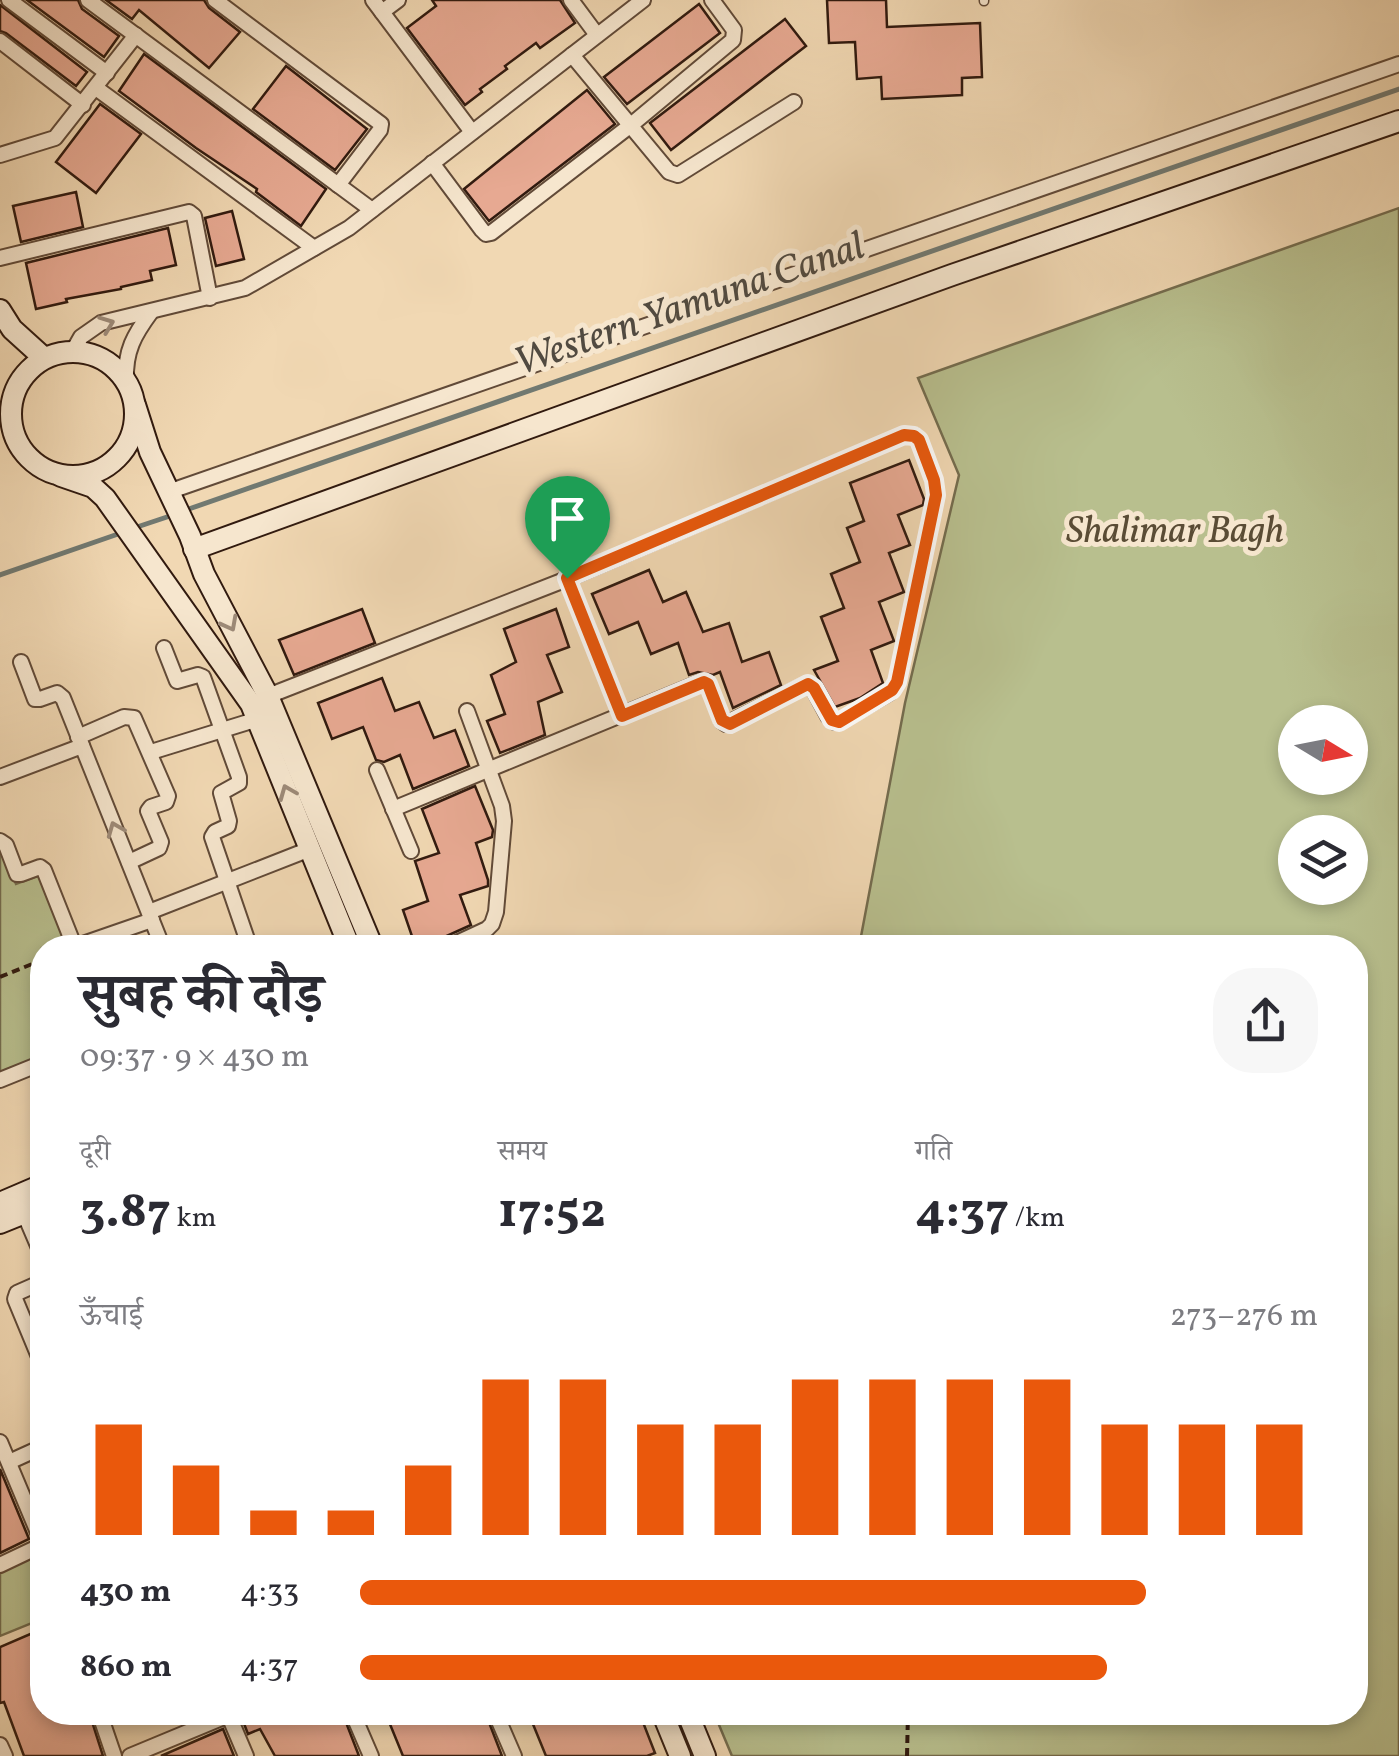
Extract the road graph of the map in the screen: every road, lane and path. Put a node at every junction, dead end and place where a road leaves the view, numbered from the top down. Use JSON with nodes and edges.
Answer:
{"nodes":[{"id":1,"x":9,"y":0,"type":"edge"},
{"id":2,"x":88,"y":0,"type":"edge"},
{"id":3,"x":215,"y":0,"type":"edge"},
{"id":4,"x":398,"y":0,"type":"edge"},
{"id":5,"x":571,"y":0,"type":"edge"},
{"id":6,"x":643,"y":0,"type":"edge"},
{"id":7,"x":712,"y":0,"type":"edge"},
{"id":8,"x":378,"y":6,"type":"edge"},
{"id":9,"x":136,"y":36,"type":"junction"},
{"id":10,"x":597,"y":36,"type":"junction"},
{"id":11,"x":0,"y":42,"type":"edge"},
{"id":12,"x":572,"y":55,"type":"junction"},
{"id":13,"x":1399,"y":64,"type":"edge"},
{"id":14,"x":107,"y":73,"type":"junction"},
{"id":15,"x":96,"y":88,"type":"junction"},
{"id":16,"x":794,"y":102,"type":"dead end"},
{"id":17,"x":83,"y":104,"type":"junction"},
{"id":18,"x":1399,"y":121,"type":"edge"},
{"id":19,"x":631,"y":125,"type":"junction"},
{"id":20,"x":472,"y":132,"type":"junction"},
{"id":21,"x":0,"y":155,"type":"edge"},
{"id":22,"x":432,"y":163,"type":"junction"},
{"id":23,"x":338,"y":184,"type":"junction"},
{"id":24,"x":372,"y":210,"type":"junction"},
{"id":25,"x":314,"y":248,"type":"junction"},
{"id":26,"x":0,"y":258,"type":"edge"},
{"id":27,"x":210,"y":298,"type":"junction"},
{"id":28,"x":0,"y":310,"type":"edge"},
{"id":29,"x":151,"y":312,"type":"junction"},
{"id":30,"x":73,"y":351,"type":"junction"},
{"id":31,"x":44,"y":358,"type":"junction"},
{"id":32,"x":126,"y":380,"type":"junction"},
{"id":33,"x":0,"y":385,"type":"edge"},
{"id":34,"x":135,"y":405,"type":"junction"},
{"id":35,"x":10,"y":417,"type":"junction"},
{"id":36,"x":61,"y":476,"type":"junction"},
{"id":37,"x":168,"y":492,"type":"junction"},
{"id":38,"x":192,"y":542,"type":"junction"},
{"id":39,"x":567,"y":578,"type":"junction"},
{"id":40,"x":164,"y":648,"type":"dead end"},
{"id":41,"x":21,"y":662,"type":"dead end"},
{"id":42,"x":268,"y":696,"type":"junction"},
{"id":43,"x":467,"y":711,"type":"dead end"},
{"id":44,"x":622,"y":716,"type":"junction"},
{"id":45,"x":258,"y":719,"type":"junction"},
{"id":46,"x":222,"y":730,"type":"junction"},
{"id":47,"x":80,"y":741,"type":"junction"},
{"id":48,"x":151,"y":752,"type":"junction"},
{"id":49,"x":377,"y":770,"type":"dead end"},
{"id":50,"x":488,"y":770,"type":"junction"},
{"id":51,"x":1,"y":773,"type":"edge"},
{"id":52,"x":393,"y":809,"type":"junction"},
{"id":53,"x":0,"y":842,"type":"edge"},
{"id":54,"x":310,"y":849,"type":"junction"},
{"id":55,"x":411,"y":851,"type":"dead end"},
{"id":56,"x":129,"y":862,"type":"junction"},
{"id":57,"x":228,"y":882,"type":"junction"},
{"id":58,"x":151,"y":916,"type":"junction"},
{"id":59,"x":69,"y":935,"type":"edge"},
{"id":60,"x":104,"y":935,"type":"edge"},
{"id":61,"x":158,"y":935,"type":"edge"},
{"id":62,"x":246,"y":935,"type":"edge"},
{"id":63,"x":345,"y":935,"type":"edge"},
{"id":64,"x":368,"y":935,"type":"edge"},
{"id":65,"x":474,"y":935,"type":"edge"},
{"id":66,"x":30,"y":965,"type":"edge"},
{"id":67,"x":0,"y":977,"type":"edge"},
{"id":68,"x":30,"y":1068,"type":"edge"},
{"id":69,"x":0,"y":1080,"type":"edge"},
{"id":70,"x":30,"y":1190,"type":"edge"},
{"id":71,"x":0,"y":1202,"type":"edge"},
{"id":72,"x":30,"y":1212,"type":"edge"},
{"id":73,"x":0,"y":1223,"type":"edge"},
{"id":74,"x":30,"y":1287,"type":"edge"},
{"id":75,"x":30,"y":1335,"type":"edge"},
{"id":76,"x":0,"y":1442,"type":"edge"},
{"id":77,"x":30,"y":1453,"type":"edge"},
{"id":78,"x":8,"y":1462,"type":"junction"},
{"id":79,"x":30,"y":1515,"type":"edge"},
{"id":80,"x":30,"y":1550,"type":"edge"},
{"id":81,"x":0,"y":1564,"type":"edge"},
{"id":82,"x":103,"y":1725,"type":"edge"},
{"id":83,"x":205,"y":1725,"type":"edge"},
{"id":84,"x":236,"y":1725,"type":"edge"},
{"id":85,"x":358,"y":1725,"type":"edge"},
{"id":86,"x":501,"y":1725,"type":"edge"},
{"id":87,"x":666,"y":1725,"type":"edge"},
{"id":88,"x":692,"y":1725,"type":"edge"},
{"id":89,"x":908,"y":1725,"type":"edge"},
{"id":90,"x":0,"y":1745,"type":"edge"},
{"id":91,"x":675,"y":1755,"type":"edge"},
{"id":92,"x":5,"y":1756,"type":"edge"},
{"id":93,"x":114,"y":1756,"type":"edge"},
{"id":94,"x":130,"y":1756,"type":"edge"},
{"id":95,"x":246,"y":1756,"type":"edge"},
{"id":96,"x":371,"y":1756,"type":"edge"},
{"id":97,"x":514,"y":1756,"type":"edge"},
{"id":98,"x":705,"y":1756,"type":"edge"},
{"id":99,"x":908,"y":1756,"type":"edge"}],
"edges":[{"from":1,"to":14,"type":"street"},
{"from":2,"to":9,"type":"street"},
{"from":3,"to":23,"type":"street"},
{"from":4,"to":8,"type":"street"},
{"from":5,"to":10,"type":"street"},
{"from":6,"to":10,"type":"street"},
{"from":7,"to":19,"type":"street"},
{"from":8,"to":20,"type":"street"},
{"from":9,"to":14,"type":"street"},
{"from":9,"to":23,"type":"street"},
{"from":10,"to":12,"type":"street"},
{"from":11,"to":17,"type":"street"},
{"from":12,"to":19,"type":"street"},
{"from":12,"to":20,"type":"street"},
{"from":13,"to":37,"type":"street"},
{"from":14,"to":15,"type":"street"},
{"from":15,"to":17,"type":"street"},
{"from":15,"to":25,"type":"street"},
{"from":16,"to":19,"type":"street"},
{"from":17,"to":21,"type":"street"},
{"from":18,"to":38,"type":"street"},
{"from":19,"to":22,"type":"street"},
{"from":20,"to":22,"type":"street"},
{"from":22,"to":24,"type":"street"},
{"from":23,"to":24,"type":"street"},
{"from":24,"to":25,"type":"street"},
{"from":25,"to":27,"type":"street"},
{"from":26,"to":27,"type":"street"},
{"from":27,"to":29,"type":"street"},
{"from":28,"to":31,"type":"street"},
{"from":30,"to":29,"type":"street","one_way":true},
{"from":29,"to":32,"type":"street"},
{"from":30,"to":31,"type":"street"},
{"from":30,"to":32,"type":"street"},
{"from":31,"to":35,"type":"street"},
{"from":32,"to":34,"type":"street"},
{"from":33,"to":35,"type":"street"},
{"from":34,"to":36,"type":"street"},
{"from":34,"to":37,"type":"street"},
{"from":35,"to":36,"type":"street"},
{"from":36,"to":45,"type":"street"},
{"from":37,"to":38,"type":"street"},
{"from":38,"to":42,"type":"street","one_way":true},
{"from":39,"to":42,"type":"street"},
{"from":39,"to":44,"type":"street"},
{"from":39,"to":44,"type":"street"},
{"from":40,"to":46,"type":"street"},
{"from":41,"to":47,"type":"street"},
{"from":42,"to":64,"type":"street"},
{"from":43,"to":50,"type":"street"},
{"from":44,"to":50,"type":"street"},
{"from":45,"to":46,"type":"street"},
{"from":54,"to":45,"type":"street","one_way":true},
{"from":46,"to":48,"type":"street"},
{"from":46,"to":57,"type":"street"},
{"from":47,"to":48,"type":"street"},
{"from":47,"to":51,"type":"street"},
{"from":56,"to":47,"type":"street","one_way":true},
{"from":48,"to":56,"type":"street"},
{"from":49,"to":52,"type":"street"},
{"from":50,"to":52,"type":"street"},
{"from":50,"to":65,"type":"street"},
{"from":52,"to":55,"type":"street"},
{"from":53,"to":59,"type":"street"},
{"from":54,"to":57,"type":"street"},
{"from":54,"to":63,"type":"street"},
{"from":56,"to":58,"type":"street"},
{"from":57,"to":58,"type":"street"},
{"from":57,"to":62,"type":"street"},
{"from":58,"to":60,"type":"street"},
{"from":58,"to":61,"type":"street"},
{"from":66,"to":67,"type":"path"},
{"from":68,"to":69,"type":"street"},
{"from":70,"to":71,"type":"street"},
{"from":72,"to":73,"type":"street"},
{"from":74,"to":75,"type":"street"},
{"from":76,"to":78,"type":"street"},
{"from":77,"to":78,"type":"street"},
{"from":78,"to":79,"type":"street"},
{"from":80,"to":81,"type":"street"},
{"from":82,"to":93,"type":"street"},
{"from":83,"to":94,"type":"street"},
{"from":84,"to":95,"type":"street"},
{"from":85,"to":96,"type":"street"},
{"from":86,"to":97,"type":"street"},
{"from":87,"to":91,"type":"street"},
{"from":88,"to":98,"type":"street"},
{"from":89,"to":99,"type":"path"},
{"from":90,"to":92,"type":"street"}]}
